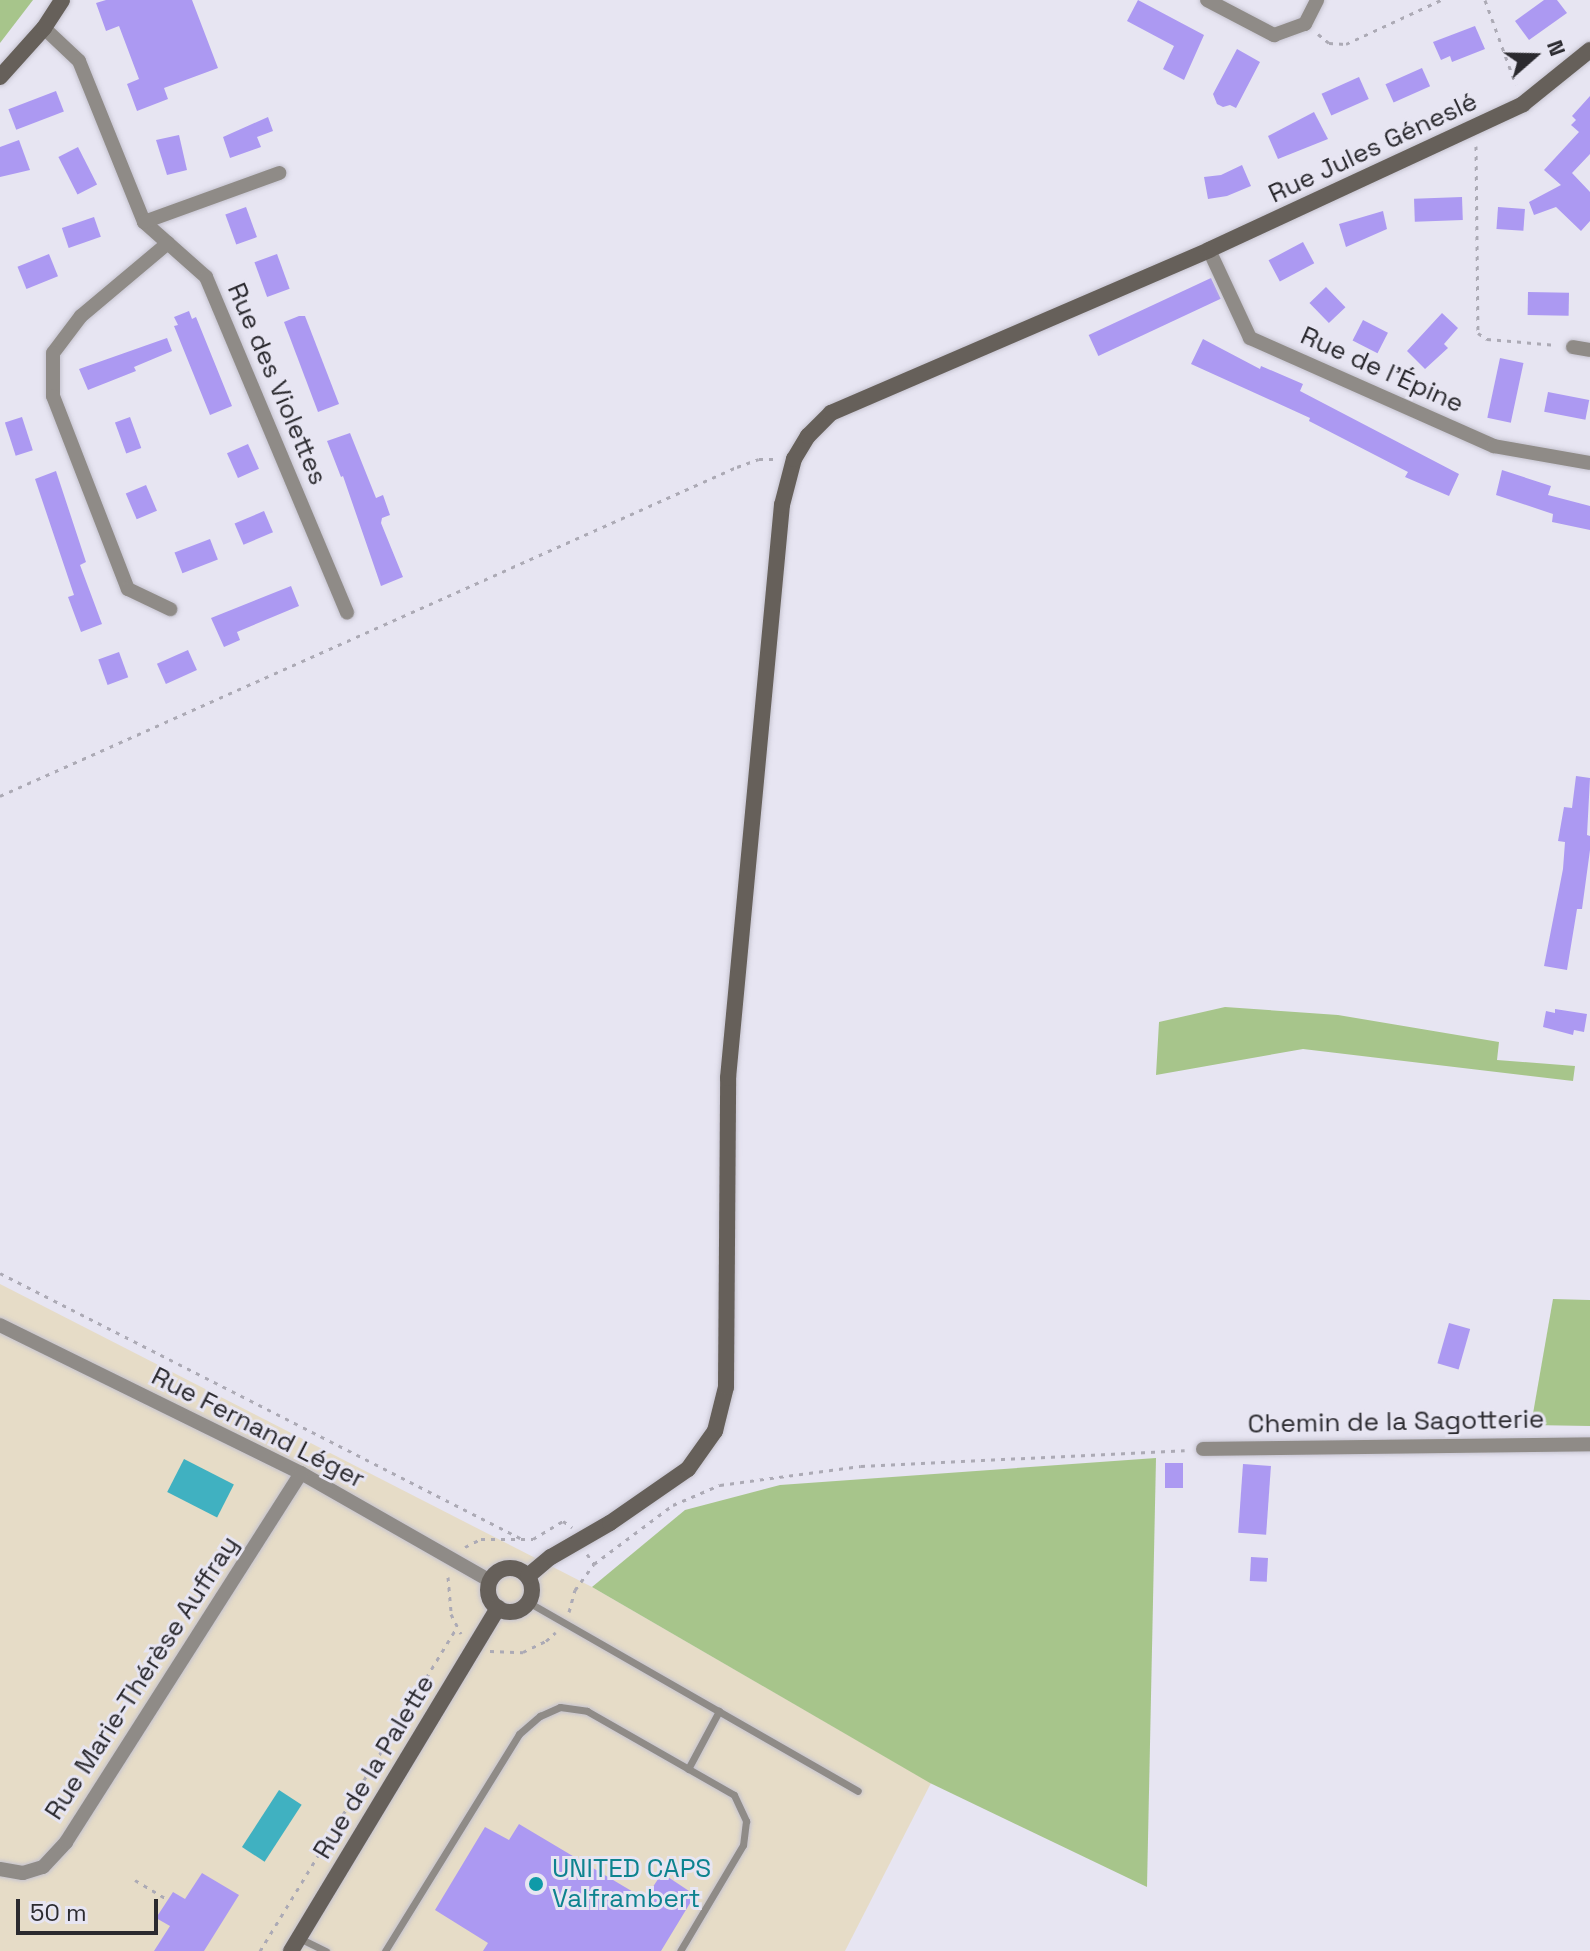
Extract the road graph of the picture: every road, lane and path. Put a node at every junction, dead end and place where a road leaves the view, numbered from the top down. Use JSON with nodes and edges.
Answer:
{"nodes":[{"id":1,"x":62,"y":0,"type":"edge"},
{"id":2,"x":1207,"y":0,"type":"edge"},
{"id":3,"x":1317,"y":0,"type":"edge"},
{"id":4,"x":1441,"y":0,"type":"edge"},
{"id":5,"x":1485,"y":0,"type":"edge"},
{"id":6,"x":1305,"y":24,"type":"junction"},
{"id":7,"x":44,"y":28,"type":"junction"},
{"id":8,"x":1590,"y":50,"type":"edge"},
{"id":9,"x":0,"y":77,"type":"edge"},
{"id":10,"x":1523,"y":104,"type":"junction"},
{"id":11,"x":1476,"y":127,"type":"junction"},
{"id":12,"x":279,"y":173,"type":"dead end"},
{"id":13,"x":144,"y":222,"type":"junction"},
{"id":14,"x":168,"y":243,"type":"junction"},
{"id":15,"x":1209,"y":250,"type":"junction"},
{"id":16,"x":1573,"y":347,"type":"joint"},
{"id":17,"x":1590,"y":350,"type":"edge"},
{"id":18,"x":794,"y":459,"type":"junction"},
{"id":19,"x":1590,"y":463,"type":"edge"},
{"id":20,"x":170,"y":609,"type":"dead end"},
{"id":21,"x":347,"y":613,"type":"dead end"},
{"id":22,"x":0,"y":796,"type":"edge"},
{"id":23,"x":0,"y":1273,"type":"edge"},
{"id":24,"x":0,"y":1325,"type":"edge"},
{"id":25,"x":1590,"y":1444,"type":"edge"},
{"id":26,"x":1203,"y":1449,"type":"joint"},
{"id":27,"x":301,"y":1473,"type":"junction"},
{"id":28,"x":523,"y":1539,"type":"dead end"},
{"id":29,"x":528,"y":1576,"type":"junction"},
{"id":30,"x":490,"y":1581,"type":"junction"},
{"id":31,"x":528,"y":1602,"type":"junction"},
{"id":32,"x":498,"y":1608,"type":"junction"},
{"id":33,"x":563,"y":1622,"type":"junction"},
{"id":34,"x":457,"y":1627,"type":"dead end"},
{"id":35,"x":461,"y":1635,"type":"dead end"},
{"id":36,"x":474,"y":1649,"type":"junction"},
{"id":37,"x":719,"y":1711,"type":"junction"},
{"id":38,"x":688,"y":1769,"type":"junction"},
{"id":39,"x":858,"y":1791,"type":"dead end"},
{"id":40,"x":0,"y":1869,"type":"edge"},
{"id":41,"x":135,"y":1880,"type":"dead end"},
{"id":42,"x":168,"y":1900,"type":"dead end"},
{"id":43,"x":295,"y":1945,"type":"edge"},
{"id":44,"x":260,"y":1951,"type":"edge"},
{"id":45,"x":326,"y":1951,"type":"edge"},
{"id":46,"x":385,"y":1951,"type":"edge"},
{"id":47,"x":680,"y":1951,"type":"edge"}],
"edges":[{"from":1,"to":7,"type":"street"},
{"from":2,"to":6,"type":"street"},
{"from":3,"to":6,"type":"street"},
{"from":4,"to":6,"type":"path"},
{"from":5,"to":10,"type":"path"},
{"from":7,"to":9,"type":"street"},
{"from":7,"to":13,"type":"street","name":"Rue des Violettes"},
{"from":8,"to":10,"type":"street","name":"Rue Jules Géneslé"},
{"from":10,"to":11,"type":"street","name":"Rue Jules Géneslé"},
{"from":11,"to":15,"type":"street","name":"Rue Jules Géneslé"},
{"from":11,"to":16,"type":"path"},
{"from":12,"to":13,"type":"street"},
{"from":13,"to":14,"type":"street","name":"Rue des Violettes"},
{"from":14,"to":20,"type":"street"},
{"from":14,"to":21,"type":"street","name":"Rue des Violettes"},
{"from":15,"to":18,"type":"street","name":"Rue Jules Géneslé"},
{"from":15,"to":19,"type":"street","name":"Rue de l'Épine"},
{"from":16,"to":17,"type":"street"},
{"from":18,"to":22,"type":"path"},
{"from":18,"to":29,"type":"street"},
{"from":23,"to":28,"type":"path"},
{"from":24,"to":27,"type":"street","name":"Rue Fernand Léger"},
{"from":25,"to":26,"type":"street","name":"Chemin de la Sagotterie"},
{"from":26,"to":33,"type":"path"},
{"from":27,"to":30,"type":"street","name":"Rue Fernand Léger"},
{"from":27,"to":40,"type":"street","name":"Rue Marie-Thérèse Auffray"},
{"from":29,"to":30,"type":"street"},
{"from":29,"to":31,"type":"street"},
{"from":30,"to":32,"type":"street"},
{"from":31,"to":32,"type":"street"},
{"from":31,"to":33,"type":"lane"},
{"from":32,"to":36,"type":"street","name":"Rue de la Palette"},
{"from":33,"to":36,"type":"path"},
{"from":33,"to":37,"type":"lane"},
{"from":34,"to":44,"type":"path"},
{"from":35,"to":36,"type":"path"},
{"from":36,"to":43,"type":"street","name":"Rue de la Palette"},
{"from":37,"to":38,"type":"lane"},
{"from":37,"to":39,"type":"lane"},
{"from":38,"to":46,"type":"lane"},
{"from":38,"to":47,"type":"lane"},
{"from":41,"to":42,"type":"path"},
{"from":43,"to":45,"type":"lane"}]}
